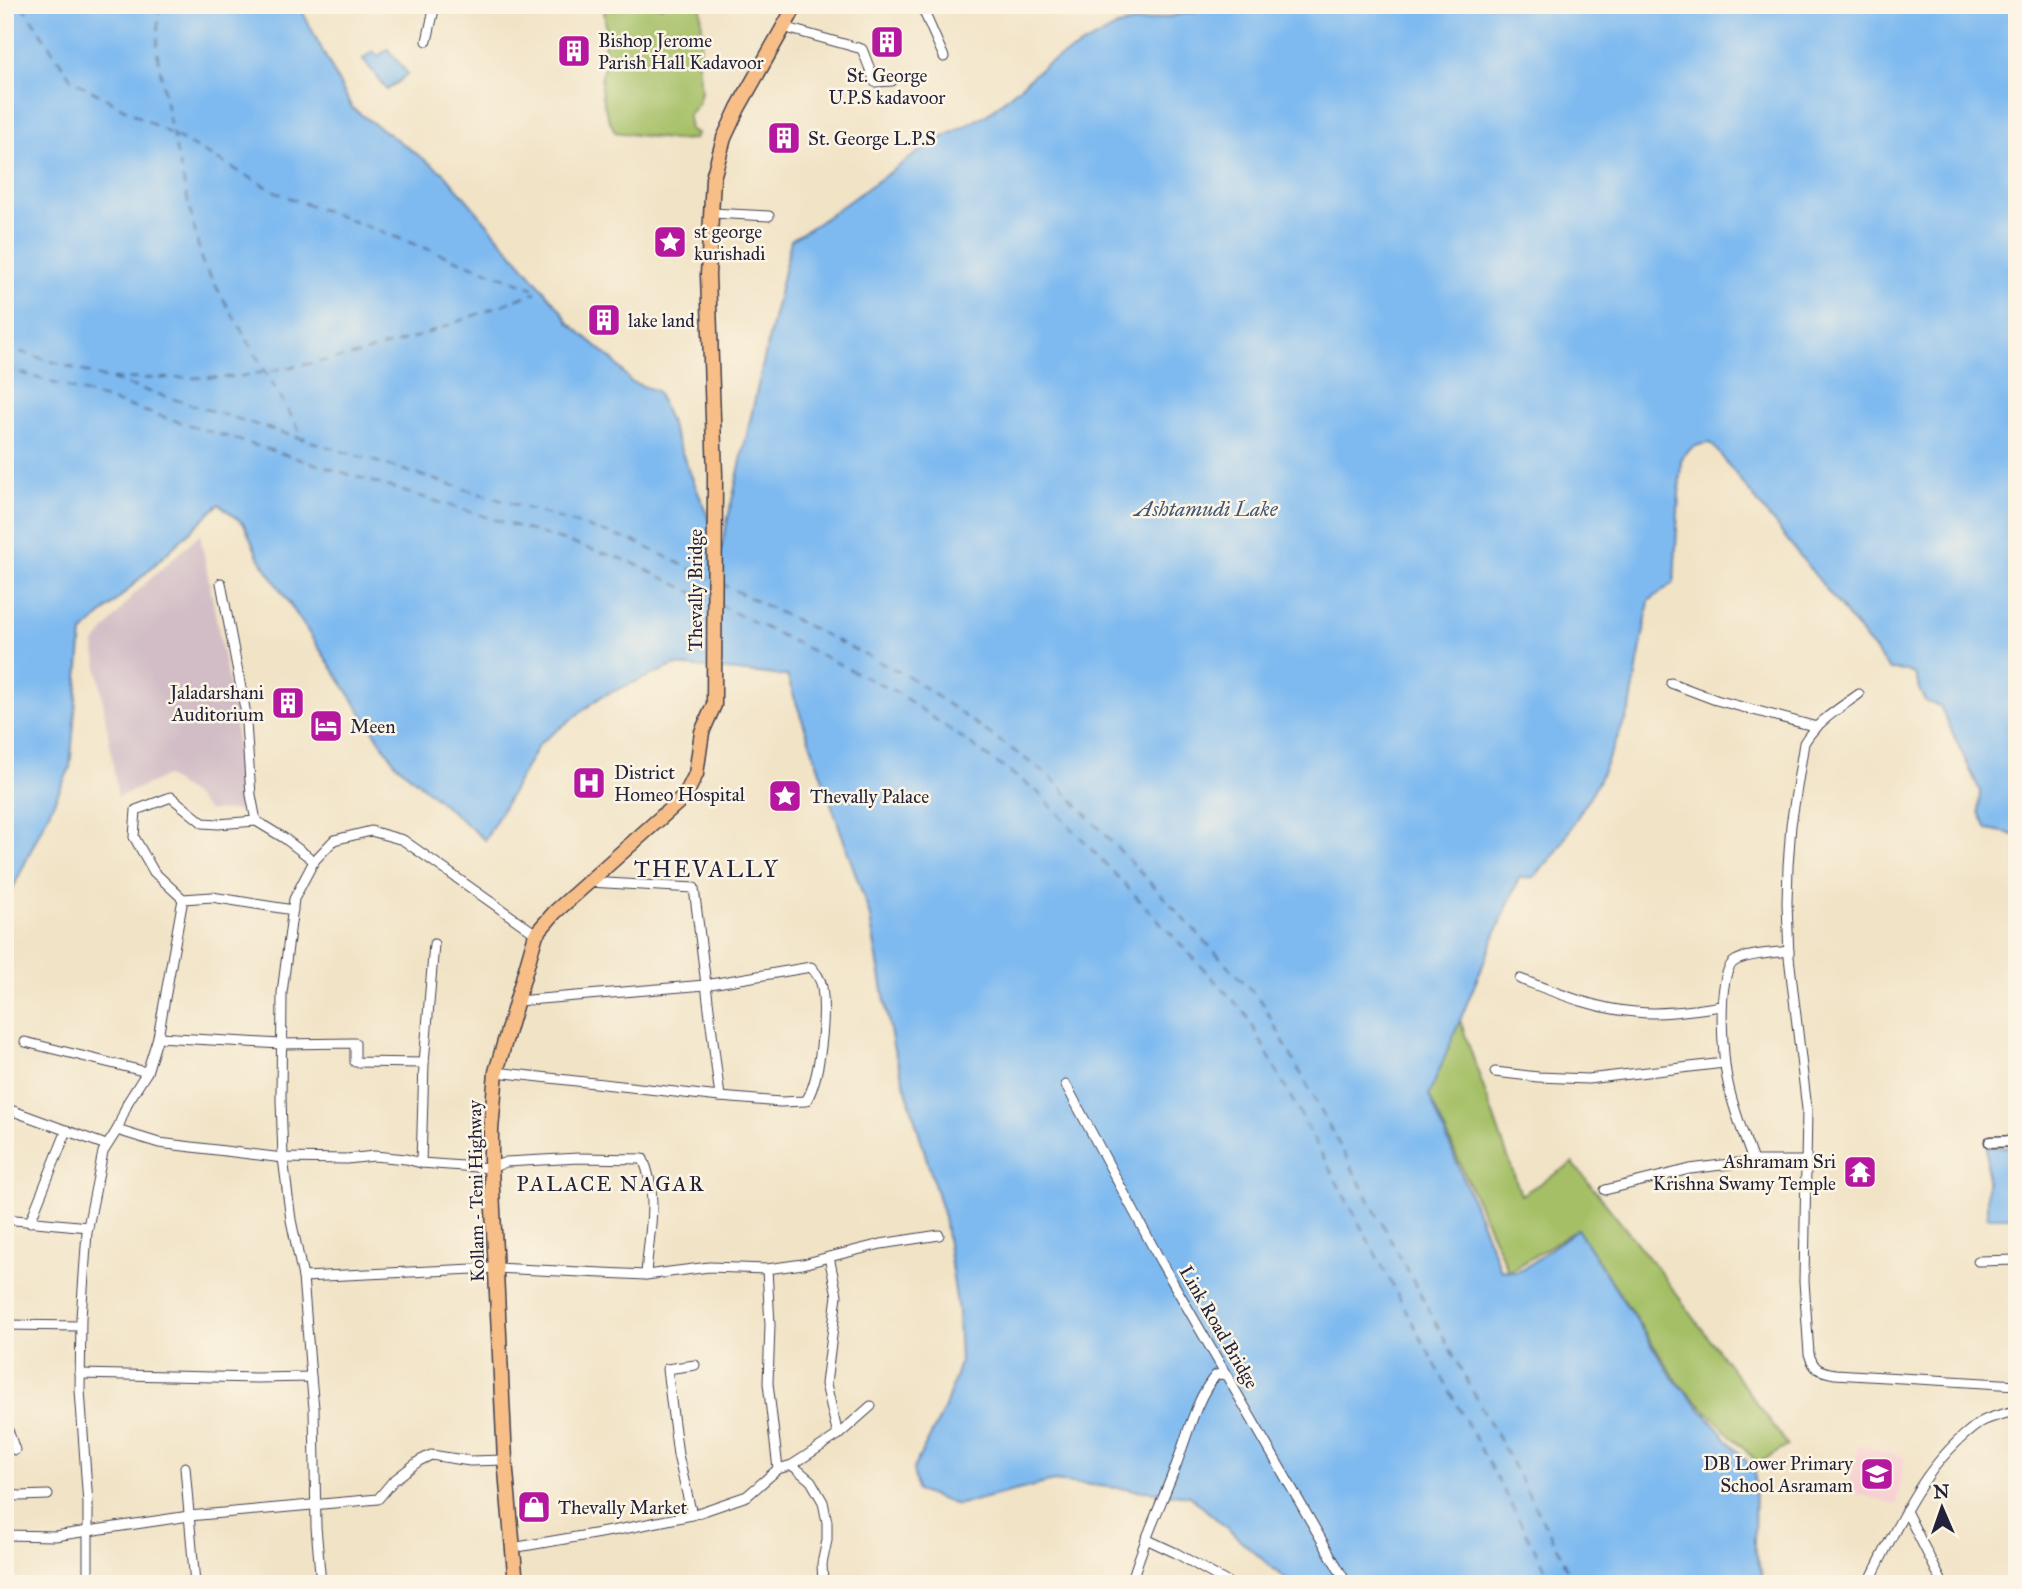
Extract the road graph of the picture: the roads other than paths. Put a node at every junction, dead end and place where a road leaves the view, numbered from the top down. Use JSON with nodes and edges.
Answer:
{"nodes":[{"id":1,"x":435,"y":5,"type":"edge"},
{"id":2,"x":796,"y":5,"type":"edge"},
{"id":3,"x":921,"y":5,"type":"edge"},
{"id":4,"x":783,"y":27,"type":"junction"},
{"id":5,"x":427,"y":41,"type":"dead end"},
{"id":6,"x":944,"y":57,"type":"dead end"},
{"id":7,"x":892,"y":81,"type":"dead end"},
{"id":8,"x":712,"y":213,"type":"junction"},
{"id":9,"x":769,"y":216,"type":"dead end"},
{"id":10,"x":221,"y":583,"type":"dead end"},
{"id":11,"x":1671,"y":683,"type":"dead end"},
{"id":12,"x":1859,"y":694,"type":"dead end"},
{"id":13,"x":714,"y":705,"type":"joint"},
{"id":14,"x":1817,"y":726,"type":"junction"},
{"id":15,"x":256,"y":821,"type":"junction"},
{"id":16,"x":314,"y":861,"type":"junction"},
{"id":17,"x":589,"y":882,"type":"junction"},
{"id":18,"x":183,"y":899,"type":"junction"},
{"id":19,"x":293,"y":911,"type":"junction"},
{"id":20,"x":536,"y":934,"type":"junction"},
{"id":21,"x":434,"y":944,"type":"dead end"},
{"id":22,"x":1788,"y":951,"type":"junction"},
{"id":23,"x":1521,"y":979,"type":"dead end"},
{"id":24,"x":705,"y":985,"type":"junction"},
{"id":25,"x":517,"y":1001,"type":"junction"},
{"id":26,"x":1722,"y":1006,"type":"junction"},
{"id":27,"x":158,"y":1037,"type":"junction"},
{"id":28,"x":25,"y":1042,"type":"dead end"},
{"id":29,"x":281,"y":1044,"type":"junction"},
{"id":30,"x":424,"y":1063,"type":"junction"},
{"id":31,"x":1724,"y":1063,"type":"junction"},
{"id":32,"x":146,"y":1072,"type":"junction"},
{"id":33,"x":1495,"y":1072,"type":"dead end"},
{"id":34,"x":496,"y":1073,"type":"junction"},
{"id":35,"x":1066,"y":1085,"type":"dead end"},
{"id":36,"x":720,"y":1097,"type":"junction"},
{"id":37,"x":5,"y":1108,"type":"edge"},
{"id":38,"x":67,"y":1130,"type":"junction"},
{"id":39,"x":117,"y":1130,"type":"junction"},
{"id":40,"x":2017,"y":1141,"type":"edge"},
{"id":41,"x":1990,"y":1142,"type":"dead end"},
{"id":42,"x":106,"y":1145,"type":"junction"},
{"id":43,"x":283,"y":1158,"type":"junction"},
{"id":44,"x":1753,"y":1161,"type":"junction"},
{"id":45,"x":1806,"y":1161,"type":"junction"},
{"id":46,"x":421,"y":1163,"type":"junction"},
{"id":47,"x":491,"y":1168,"type":"junction"},
{"id":48,"x":1605,"y":1190,"type":"dead end"},
{"id":49,"x":5,"y":1219,"type":"edge"},
{"id":50,"x":30,"y":1222,"type":"junction"},
{"id":51,"x":88,"y":1227,"type":"junction"},
{"id":52,"x":939,"y":1235,"type":"dead end"},
{"id":53,"x":829,"y":1257,"type":"junction"},
{"id":54,"x":2017,"y":1260,"type":"edge"},
{"id":55,"x":1978,"y":1262,"type":"dead end"},
{"id":56,"x":495,"y":1268,"type":"junction"},
{"id":57,"x":767,"y":1269,"type":"junction"},
{"id":58,"x":646,"y":1275,"type":"junction"},
{"id":59,"x":303,"y":1276,"type":"junction"},
{"id":60,"x":5,"y":1325,"type":"edge"},
{"id":61,"x":80,"y":1326,"type":"junction"},
{"id":62,"x":695,"y":1365,"type":"dead end"},
{"id":63,"x":80,"y":1374,"type":"junction"},
{"id":64,"x":311,"y":1377,"type":"junction"},
{"id":65,"x":1228,"y":1377,"type":"junction"},
{"id":66,"x":2017,"y":1385,"type":"edge"},
{"id":67,"x":871,"y":1406,"type":"dead end"},
{"id":68,"x":2017,"y":1410,"type":"edge"},
{"id":69,"x":5,"y":1430,"type":"edge"},
{"id":70,"x":838,"y":1435,"type":"junction"},
{"id":71,"x":15,"y":1450,"type":"dead end"},
{"id":72,"x":505,"y":1460,"type":"junction"},
{"id":73,"x":792,"y":1465,"type":"junction"},
{"id":74,"x":185,"y":1467,"type":"dead end"},
{"id":75,"x":778,"y":1469,"type":"junction"},
{"id":76,"x":5,"y":1494,"type":"edge"},
{"id":77,"x":48,"y":1495,"type":"dead end"},
{"id":78,"x":316,"y":1506,"type":"junction"},
{"id":79,"x":1906,"y":1511,"type":"junction"},
{"id":80,"x":692,"y":1515,"type":"junction"},
{"id":81,"x":189,"y":1516,"type":"junction"},
{"id":82,"x":88,"y":1531,"type":"junction"},
{"id":83,"x":5,"y":1535,"type":"edge"},
{"id":84,"x":1146,"y":1539,"type":"junction"},
{"id":85,"x":512,"y":1548,"type":"junction"},
{"id":86,"x":88,"y":1584,"type":"edge"},
{"id":87,"x":195,"y":1584,"type":"edge"},
{"id":88,"x":321,"y":1584,"type":"edge"},
{"id":89,"x":516,"y":1584,"type":"edge"},
{"id":90,"x":822,"y":1584,"type":"edge"},
{"id":91,"x":1131,"y":1584,"type":"edge"},
{"id":92,"x":1230,"y":1584,"type":"edge"},
{"id":93,"x":1347,"y":1584,"type":"edge"},
{"id":94,"x":1868,"y":1584,"type":"edge"},
{"id":95,"x":1943,"y":1584,"type":"edge"}],
"edges":[{"from":1,"to":5,"type":"street"},
{"from":2,"to":4,"type":"main road"},
{"from":3,"to":6,"type":"street"},
{"from":4,"to":7,"type":"street"},
{"from":4,"to":8,"type":"main road"},
{"from":8,"to":9,"type":"street"},
{"from":8,"to":13,"type":"main road","name":"Thevally Bridge"},
{"from":10,"to":15,"type":"street"},
{"from":11,"to":14,"type":"street"},
{"from":12,"to":14,"type":"street"},
{"from":13,"to":17,"type":"main road","name":"Kollam - Teni Highway"},
{"from":14,"to":22,"type":"street"},
{"from":15,"to":16,"type":"street"},
{"from":15,"to":18,"type":"street"},
{"from":16,"to":19,"type":"street"},
{"from":16,"to":20,"type":"street"},
{"from":17,"to":20,"type":"main road","name":"Kollam - Teni Highway"},
{"from":17,"to":24,"type":"street"},
{"from":18,"to":19,"type":"street"},
{"from":18,"to":27,"type":"street"},
{"from":19,"to":29,"type":"street"},
{"from":20,"to":25,"type":"main road","name":"Kollam - Teni Highway"},
{"from":21,"to":30,"type":"street"},
{"from":22,"to":26,"type":"street"},
{"from":22,"to":45,"type":"street"},
{"from":23,"to":26,"type":"street"},
{"from":24,"to":25,"type":"street"},
{"from":24,"to":36,"type":"street"},
{"from":24,"to":36,"type":"street"},
{"from":25,"to":34,"type":"main road","name":"Kollam - Teni Highway"},
{"from":26,"to":31,"type":"street"},
{"from":27,"to":29,"type":"street"},
{"from":27,"to":32,"type":"street"},
{"from":28,"to":32,"type":"street"},
{"from":29,"to":30,"type":"street"},
{"from":29,"to":43,"type":"street"},
{"from":30,"to":46,"type":"street"},
{"from":31,"to":33,"type":"street"},
{"from":31,"to":44,"type":"street"},
{"from":32,"to":39,"type":"street"},
{"from":34,"to":36,"type":"street"},
{"from":34,"to":47,"type":"main road","name":"Kollam - Teni Highway"},
{"from":35,"to":65,"type":"street","name":"Link Road Bridge"},
{"from":37,"to":38,"type":"street"},
{"from":38,"to":42,"type":"street"},
{"from":38,"to":50,"type":"street"},
{"from":39,"to":42,"type":"street"},
{"from":39,"to":43,"type":"street"},
{"from":40,"to":41,"type":"street"},
{"from":42,"to":51,"type":"street"},
{"from":43,"to":46,"type":"street"},
{"from":43,"to":59,"type":"street"},
{"from":44,"to":45,"type":"street"},
{"from":44,"to":48,"type":"street"},
{"from":45,"to":66,"type":"street"},
{"from":46,"to":47,"type":"street"},
{"from":47,"to":56,"type":"main road","name":"Kollam - Teni Highway"},
{"from":47,"to":58,"type":"street"},
{"from":49,"to":50,"type":"street"},
{"from":50,"to":51,"type":"street"},
{"from":51,"to":61,"type":"street"},
{"from":52,"to":53,"type":"street"},
{"from":53,"to":57,"type":"street"},
{"from":53,"to":70,"type":"street"},
{"from":54,"to":55,"type":"street"},
{"from":56,"to":58,"type":"street"},
{"from":56,"to":59,"type":"street"},
{"from":56,"to":72,"type":"main road","name":"Kollam - Teni Highway"},
{"from":57,"to":58,"type":"street"},
{"from":57,"to":75,"type":"street"},
{"from":59,"to":64,"type":"street"},
{"from":60,"to":61,"type":"street"},
{"from":61,"to":63,"type":"street"},
{"from":62,"to":80,"type":"street"},
{"from":63,"to":64,"type":"street"},
{"from":63,"to":82,"type":"street"},
{"from":64,"to":78,"type":"street"},
{"from":65,"to":84,"type":"street"},
{"from":65,"to":93,"type":"street","name":"Link Road Bridge"},
{"from":67,"to":70,"type":"street"},
{"from":68,"to":79,"type":"street"},
{"from":69,"to":71,"type":"street"},
{"from":70,"to":73,"type":"street"},
{"from":72,"to":78,"type":"street"},
{"from":72,"to":85,"type":"main road","name":"Kollam - Teni Highway"},
{"from":73,"to":75,"type":"street"},
{"from":73,"to":90,"type":"street"},
{"from":74,"to":81,"type":"street"},
{"from":75,"to":80,"type":"street"},
{"from":76,"to":77,"type":"street"},
{"from":78,"to":81,"type":"street"},
{"from":78,"to":88,"type":"street"},
{"from":79,"to":94,"type":"street"},
{"from":79,"to":95,"type":"street"},
{"from":80,"to":85,"type":"street"},
{"from":81,"to":82,"type":"street"},
{"from":81,"to":87,"type":"street"},
{"from":82,"to":83,"type":"street"},
{"from":82,"to":86,"type":"street"},
{"from":84,"to":91,"type":"street"},
{"from":84,"to":92,"type":"street"},
{"from":85,"to":89,"type":"main road","name":"Kollam - Teni Highway"}]}
